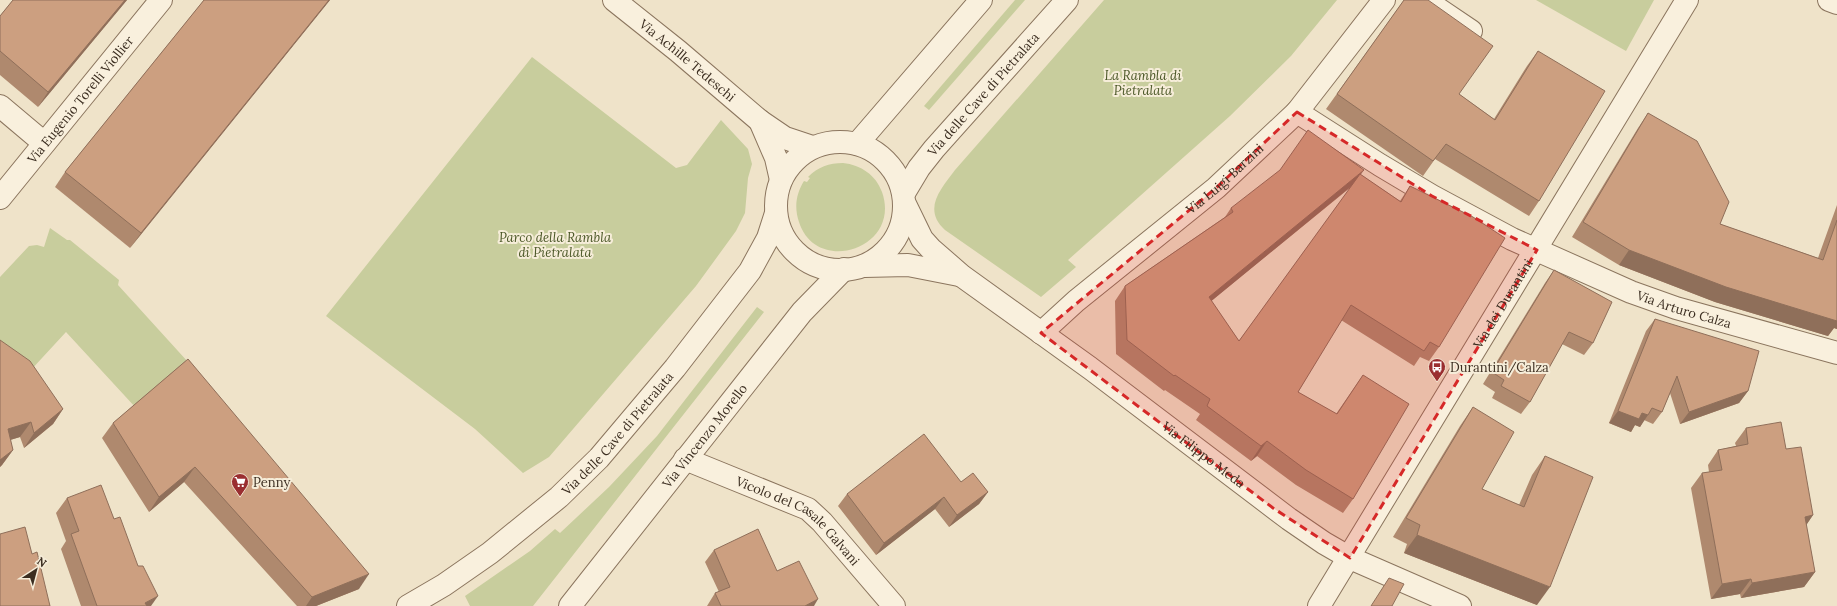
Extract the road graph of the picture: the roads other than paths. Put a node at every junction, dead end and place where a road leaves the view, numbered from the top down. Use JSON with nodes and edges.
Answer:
{"nodes":[{"id":1,"x":160,"y":0,"type":"edge"},
{"id":2,"x":614,"y":0,"type":"edge"},
{"id":3,"x":981,"y":0,"type":"edge"},
{"id":4,"x":1067,"y":0,"type":"edge"},
{"id":5,"x":1384,"y":0,"type":"edge"},
{"id":6,"x":1425,"y":0,"type":"edge"},
{"id":7,"x":1687,"y":0,"type":"edge"},
{"id":8,"x":1829,"y":0,"type":"edge"},
{"id":9,"x":1837,"y":3,"type":"edge"},
{"id":10,"x":1471,"y":31,"type":"edge"},
{"id":11,"x":0,"y":106,"type":"edge"},
{"id":12,"x":1297,"y":112,"type":"junction"},
{"id":13,"x":760,"y":121,"type":"junction"},
{"id":14,"x":44,"y":143,"type":"junction"},
{"id":15,"x":857,"y":144,"type":"junction"},
{"id":16,"x":812,"y":147,"type":"junction"},
{"id":17,"x":781,"y":180,"type":"junction"},
{"id":18,"x":0,"y":198,"type":"edge"},
{"id":19,"x":904,"y":198,"type":"junction"},
{"id":20,"x":776,"y":213,"type":"junction"},
{"id":21,"x":1537,"y":250,"type":"junction"},
{"id":22,"x":854,"y":267,"type":"junction"},
{"id":23,"x":962,"y":276,"type":"junction"},
{"id":24,"x":1041,"y":333,"type":"junction"},
{"id":25,"x":1837,"y":353,"type":"edge"},
{"id":26,"x":685,"y":459,"type":"junction"},
{"id":27,"x":1350,"y":558,"type":"junction"},
{"id":28,"x":408,"y":606,"type":"edge"},
{"id":29,"x":570,"y":606,"type":"edge"},
{"id":30,"x":894,"y":606,"type":"edge"},
{"id":31,"x":1319,"y":606,"type":"edge"},
{"id":32,"x":1460,"y":606,"type":"edge"}],
"edges":[{"from":1,"to":14,"type":"street","name":"Via Eugenio Torelli Viollier"},
{"from":2,"to":13,"type":"street","name":"Via Achille Tedeschi"},
{"from":3,"to":15,"type":"street"},
{"from":4,"to":19,"type":"street","name":"Via delle Cave di Pietralata"},
{"from":5,"to":12,"type":"street","name":"Via Luigi Barzini"},
{"from":6,"to":10,"type":"street"},
{"from":7,"to":21,"type":"street","name":"Via dei Durantini"},
{"from":8,"to":9,"type":"street"},
{"from":11,"to":14,"type":"street"},
{"from":12,"to":21,"type":"street","name":"Via Arturo Calza"},
{"from":12,"to":24,"type":"street","name":"Via Luigi Barzini"},
{"from":13,"to":16,"type":"street","name":"Via Achille Tedeschi"},
{"from":13,"to":17,"type":"street","name":"Via Achille Tedeschi"},
{"from":14,"to":18,"type":"street","name":"Via Eugenio Torelli Viollier"},
{"from":15,"to":16,"type":"street"},
{"from":15,"to":19,"type":"street"},
{"from":16,"to":17,"type":"street"},
{"from":17,"to":20,"type":"street"},
{"from":19,"to":22,"type":"street"},
{"from":19,"to":23,"type":"street","name":"Via Filippo Meda"},
{"from":20,"to":22,"type":"street"},
{"from":20,"to":28,"type":"street","name":"Via delle Cave di Pietralata"},
{"from":21,"to":25,"type":"street","name":"Via Arturo Calza"},
{"from":21,"to":27,"type":"street","name":"Via dei Durantini"},
{"from":22,"to":23,"type":"street","name":"Via Filippo Meda"},
{"from":22,"to":26,"type":"street","name":"Via Vincenzo Morello"},
{"from":23,"to":24,"type":"street","name":"Via Filippo Meda"},
{"from":24,"to":27,"type":"street","name":"Via Filippo Meda"},
{"from":26,"to":29,"type":"street","name":"Via Vincenzo Morello"},
{"from":26,"to":30,"type":"street","name":"Vicolo del Casale Galvani"},
{"from":27,"to":31,"type":"street","name":"Via dei Durantini"},
{"from":27,"to":32,"type":"street","name":"Via Filippo Meda"}]}
